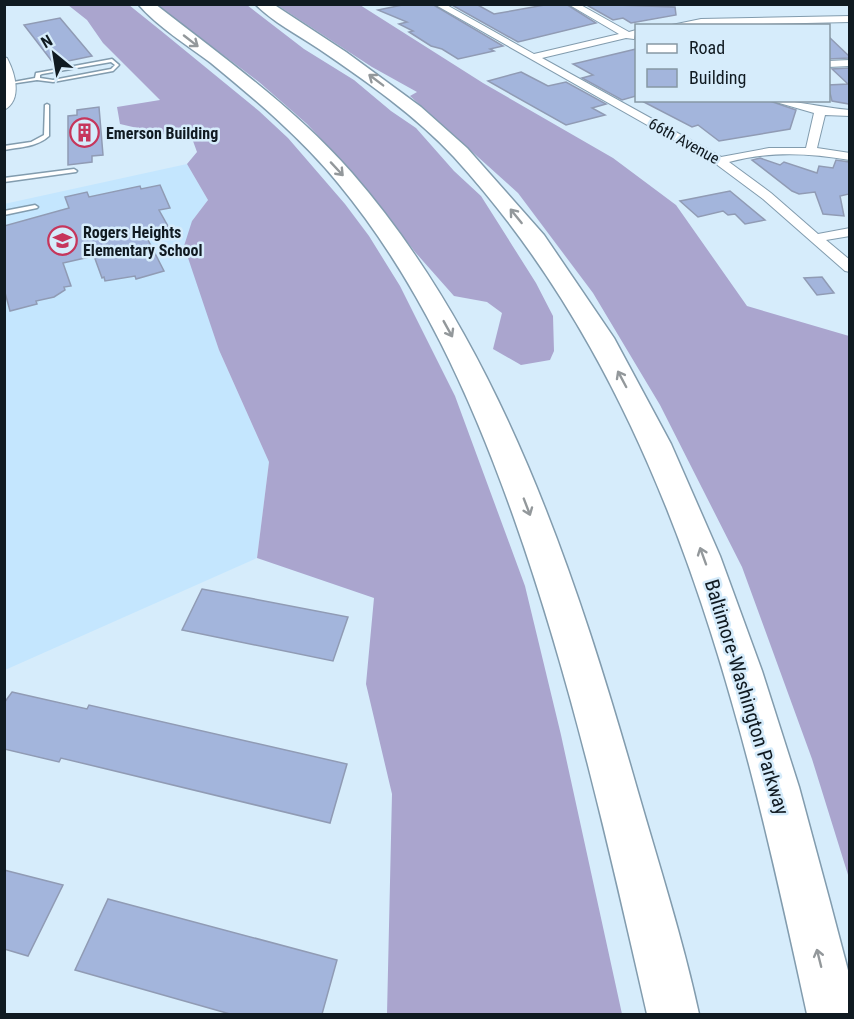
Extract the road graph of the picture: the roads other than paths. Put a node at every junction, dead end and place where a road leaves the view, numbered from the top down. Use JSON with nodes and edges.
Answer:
{"nodes":[{"id":1,"x":145,"y":4,"type":"edge"},
{"id":2,"x":262,"y":4,"type":"edge"},
{"id":3,"x":438,"y":4,"type":"edge"},
{"id":4,"x":572,"y":4,"type":"edge"},
{"id":5,"x":849,"y":19,"type":"edge"},
{"id":6,"x":675,"y":24,"type":"edge"},
{"id":7,"x":633,"y":36,"type":"edge"},
{"id":8,"x":532,"y":57,"type":"junction"},
{"id":9,"x":4,"y":60,"type":"edge"},
{"id":10,"x":849,"y":63,"type":"edge"},
{"id":11,"x":830,"y":64,"type":"edge"},
{"id":12,"x":37,"y":79,"type":"junction"},
{"id":13,"x":10,"y":83,"type":"junction"},
{"id":14,"x":782,"y":102,"type":"edge"},
{"id":15,"x":47,"y":105,"type":"dead end"},
{"id":16,"x":4,"y":107,"type":"edge"},
{"id":17,"x":820,"y":111,"type":"junction"},
{"id":18,"x":849,"y":113,"type":"edge"},
{"id":19,"x":4,"y":148,"type":"edge"},
{"id":20,"x":811,"y":150,"type":"junction"},
{"id":21,"x":849,"y":157,"type":"edge"},
{"id":22,"x":720,"y":161,"type":"junction"},
{"id":23,"x":74,"y":171,"type":"dead end"},
{"id":24,"x":4,"y":180,"type":"edge"},
{"id":25,"x":34,"y":207,"type":"dead end"},
{"id":26,"x":4,"y":213,"type":"edge"},
{"id":27,"x":849,"y":232,"type":"edge"},
{"id":28,"x":816,"y":238,"type":"junction"},
{"id":29,"x":849,"y":268,"type":"edge"},
{"id":30,"x":673,"y":1014,"type":"edge"},
{"id":31,"x":833,"y":1014,"type":"edge"}],
"edges":[{"from":1,"to":30,"type":"highway","one_way":true},
{"from":31,"to":2,"type":"highway","name":"Baltimore-Washington Parkway","one_way":true},
{"from":3,"to":8,"type":"street","name":"66th Avenue"},
{"from":4,"to":7,"type":"street"},
{"from":5,"to":6,"type":"street"},
{"from":7,"to":8,"type":"street"},
{"from":8,"to":22,"type":"street","name":"66th Avenue"},
{"from":9,"to":13,"type":"street"},
{"from":10,"to":11,"type":"street"},
{"from":12,"to":12,"type":"lane"},
{"from":12,"to":13,"type":"lane"},
{"from":13,"to":16,"type":"street"},
{"from":14,"to":17,"type":"street"},
{"from":15,"to":19,"type":"lane"},
{"from":17,"to":18,"type":"street"},
{"from":17,"to":20,"type":"street"},
{"from":20,"to":21,"type":"street"},
{"from":20,"to":22,"type":"street"},
{"from":22,"to":28,"type":"street","name":"66th Avenue"},
{"from":23,"to":24,"type":"lane"},
{"from":25,"to":26,"type":"lane"},
{"from":27,"to":28,"type":"street"},
{"from":28,"to":29,"type":"street","name":"66th Avenue"}]}
